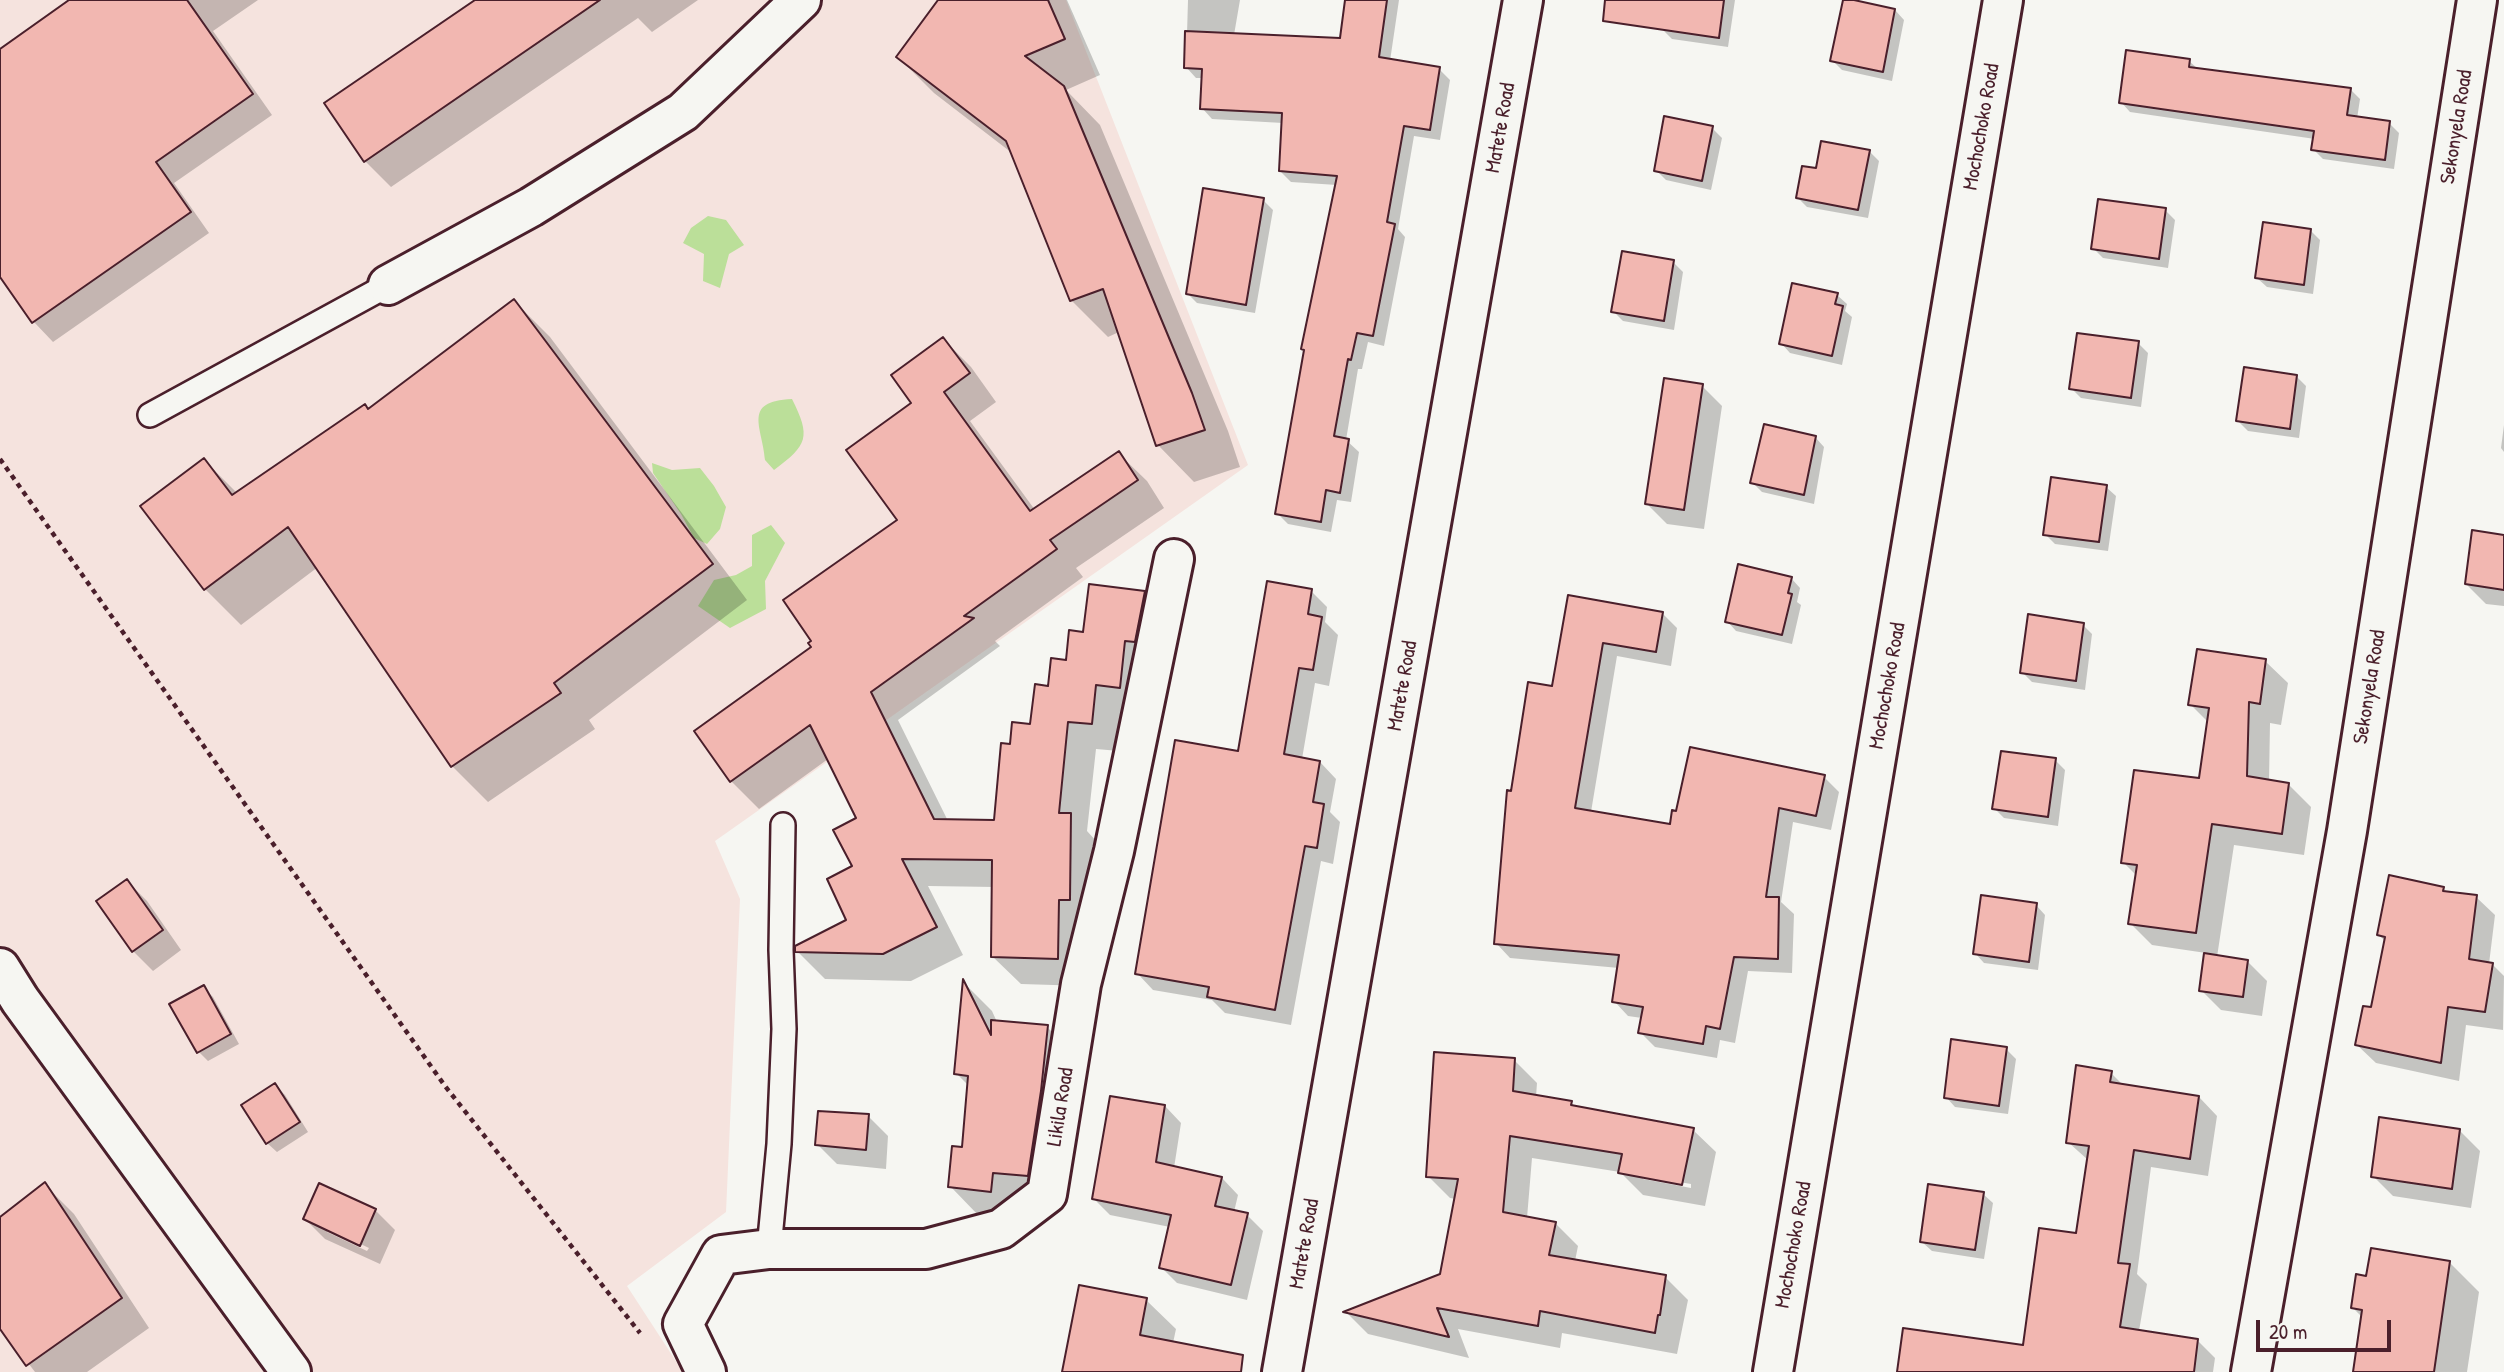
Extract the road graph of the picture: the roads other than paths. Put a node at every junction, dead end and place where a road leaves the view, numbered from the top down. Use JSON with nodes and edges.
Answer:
{"nodes":[{"id":1,"x":801,"y":0,"type":"edge"},
{"id":2,"x":1523,"y":0,"type":"edge"},
{"id":3,"x":2003,"y":0,"type":"edge"},
{"id":4,"x":2477,"y":0,"type":"edge"},
{"id":5,"x":388,"y":285,"type":"joint"},
{"id":6,"x":150,"y":415,"type":"dead end"},
{"id":7,"x":1174,"y":559,"type":"dead end"},
{"id":8,"x":783,"y":825,"type":"dead end"},
{"id":9,"x":0,"y":968,"type":"edge"},
{"id":10,"x":769,"y":1249,"type":"junction"},
{"id":11,"x":291,"y":1372,"type":"edge"},
{"id":12,"x":706,"y":1372,"type":"edge"},
{"id":13,"x":1282,"y":1372,"type":"edge"},
{"id":14,"x":1773,"y":1372,"type":"edge"},
{"id":15,"x":2251,"y":1372,"type":"edge"}],
"edges":[{"from":1,"to":5,"type":"street"},
{"from":2,"to":13,"type":"street","name":"Matete Road"},
{"from":3,"to":14,"type":"street","name":"Mochochoko Road"},
{"from":4,"to":15,"type":"street","name":"Sekonyela Road"},
{"from":5,"to":6,"type":"lane"},
{"from":7,"to":10,"type":"street","name":"Likila Road"},
{"from":8,"to":10,"type":"lane"},
{"from":9,"to":11,"type":"street"},
{"from":10,"to":12,"type":"street","name":"Likila Road"}]}
